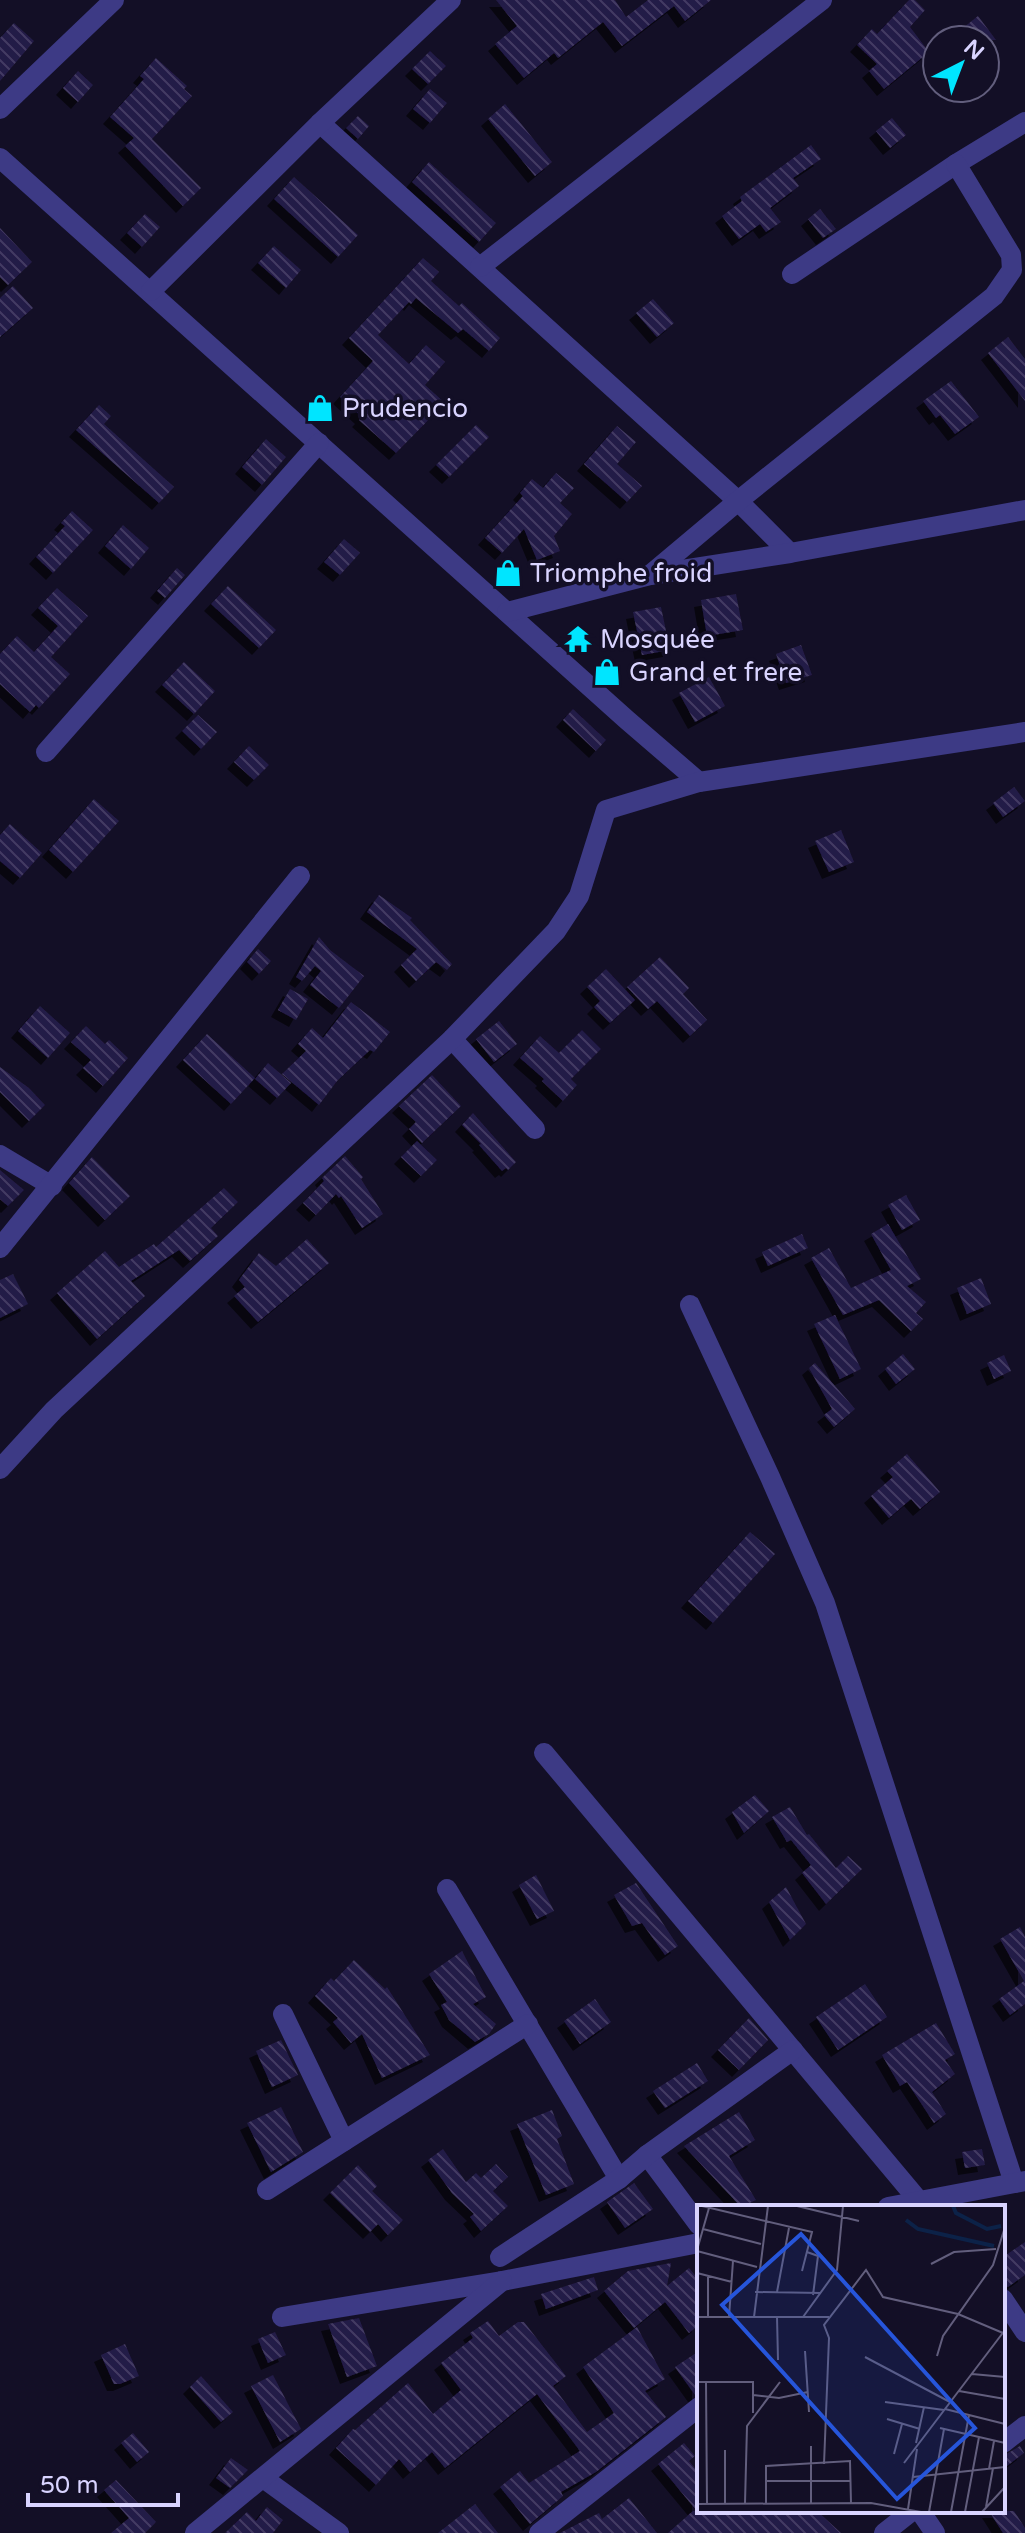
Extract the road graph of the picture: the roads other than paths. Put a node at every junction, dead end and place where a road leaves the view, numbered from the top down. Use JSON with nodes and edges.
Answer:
{"nodes":[{"id":1,"x":114,"y":0,"type":"edge"},
{"id":2,"x":451,"y":0,"type":"edge"},
{"id":3,"x":822,"y":0,"type":"edge"},
{"id":4,"x":0,"y":109,"type":"edge"},
{"id":5,"x":1025,"y":122,"type":"edge"},
{"id":6,"x":320,"y":123,"type":"junction"},
{"id":7,"x":0,"y":158,"type":"edge"},
{"id":8,"x":956,"y":164,"type":"junction"},
{"id":9,"x":480,"y":267,"type":"junction"},
{"id":10,"x":792,"y":274,"type":"dead end"},
{"id":11,"x":151,"y":291,"type":"junction"},
{"id":12,"x":319,"y":443,"type":"junction"},
{"id":13,"x":738,"y":501,"type":"junction"},
{"id":14,"x":1025,"y":510,"type":"edge"},
{"id":15,"x":790,"y":553,"type":"junction"},
{"id":16,"x":650,"y":575,"type":"junction"},
{"id":17,"x":507,"y":612,"type":"junction"},
{"id":18,"x":1025,"y":732,"type":"edge"},
{"id":19,"x":46,"y":752,"type":"dead end"},
{"id":20,"x":699,"y":782,"type":"junction"},
{"id":21,"x":300,"y":876,"type":"dead end"},
{"id":22,"x":452,"y":1039,"type":"junction"},
{"id":23,"x":535,"y":1129,"type":"dead end"},
{"id":24,"x":0,"y":1155,"type":"edge"},
{"id":25,"x":52,"y":1186,"type":"junction"},
{"id":26,"x":0,"y":1248,"type":"edge"},
{"id":27,"x":690,"y":1305,"type":"dead end"},
{"id":28,"x":0,"y":1469,"type":"edge"},
{"id":29,"x":544,"y":1753,"type":"dead end"},
{"id":30,"x":447,"y":1889,"type":"dead end"},
{"id":31,"x":283,"y":2014,"type":"dead end"},
{"id":32,"x":528,"y":2024,"type":"junction"},
{"id":33,"x":793,"y":2050,"type":"junction"},
{"id":34,"x":344,"y":2141,"type":"junction"},
{"id":35,"x":647,"y":2155,"type":"junction"},
{"id":36,"x":619,"y":2179,"type":"junction"},
{"id":37,"x":1020,"y":2182,"type":"edge"},
{"id":38,"x":267,"y":2190,"type":"dead end"},
{"id":39,"x":931,"y":2202,"type":"edge"},
{"id":40,"x":905,"y":2205,"type":"edge"},
{"id":41,"x":697,"y":2222,"type":"edge"},
{"id":42,"x":697,"y":2243,"type":"edge"},
{"id":43,"x":500,"y":2257,"type":"dead end"},
{"id":44,"x":502,"y":2281,"type":"junction"},
{"id":45,"x":1005,"y":2302,"type":"edge"},
{"id":46,"x":282,"y":2317,"type":"dead end"},
{"id":47,"x":1025,"y":2332,"type":"edge"},
{"id":48,"x":697,"y":2409,"type":"edge"},
{"id":49,"x":1025,"y":2426,"type":"edge"},
{"id":50,"x":1005,"y":2441,"type":"edge"},
{"id":51,"x":263,"y":2478,"type":"junction"},
{"id":52,"x":909,"y":2513,"type":"edge"},
{"id":53,"x":921,"y":2513,"type":"edge"},
{"id":54,"x":195,"y":2533,"type":"edge"},
{"id":55,"x":339,"y":2533,"type":"edge"},
{"id":56,"x":539,"y":2533,"type":"edge"},
{"id":57,"x":884,"y":2533,"type":"edge"},
{"id":58,"x":935,"y":2533,"type":"edge"}],
"edges":[{"from":1,"to":4,"type":"street"},
{"from":2,"to":6,"type":"street"},
{"from":3,"to":9,"type":"street"},
{"from":5,"to":8,"type":"street"},
{"from":6,"to":9,"type":"street"},
{"from":6,"to":11,"type":"street"},
{"from":7,"to":11,"type":"street"},
{"from":8,"to":10,"type":"street"},
{"from":8,"to":13,"type":"street"},
{"from":9,"to":13,"type":"street"},
{"from":11,"to":12,"type":"street"},
{"from":12,"to":17,"type":"street"},
{"from":12,"to":19,"type":"street"},
{"from":13,"to":15,"type":"street"},
{"from":13,"to":16,"type":"street"},
{"from":14,"to":15,"type":"street"},
{"from":15,"to":16,"type":"street"},
{"from":16,"to":17,"type":"street"},
{"from":17,"to":20,"type":"street"},
{"from":18,"to":20,"type":"street"},
{"from":20,"to":22,"type":"street"},
{"from":21,"to":25,"type":"street"},
{"from":22,"to":23,"type":"street"},
{"from":22,"to":28,"type":"street"},
{"from":24,"to":25,"type":"street"},
{"from":25,"to":26,"type":"street"},
{"from":27,"to":37,"type":"street"},
{"from":29,"to":33,"type":"street"},
{"from":30,"to":32,"type":"street"},
{"from":31,"to":34,"type":"street"},
{"from":32,"to":34,"type":"street"},
{"from":32,"to":36,"type":"street"},
{"from":33,"to":35,"type":"street"},
{"from":33,"to":39,"type":"street"},
{"from":34,"to":38,"type":"street"},
{"from":35,"to":36,"type":"street"},
{"from":35,"to":41,"type":"street"},
{"from":36,"to":43,"type":"street"},
{"from":37,"to":39,"type":"street"},
{"from":39,"to":40,"type":"street"},
{"from":42,"to":44,"type":"street"},
{"from":44,"to":46,"type":"street"},
{"from":44,"to":51,"type":"street"},
{"from":45,"to":47,"type":"street"},
{"from":48,"to":56,"type":"street"},
{"from":49,"to":50,"type":"street"},
{"from":51,"to":54,"type":"street"},
{"from":51,"to":55,"type":"street"},
{"from":52,"to":57,"type":"street"},
{"from":53,"to":58,"type":"street"}]}
